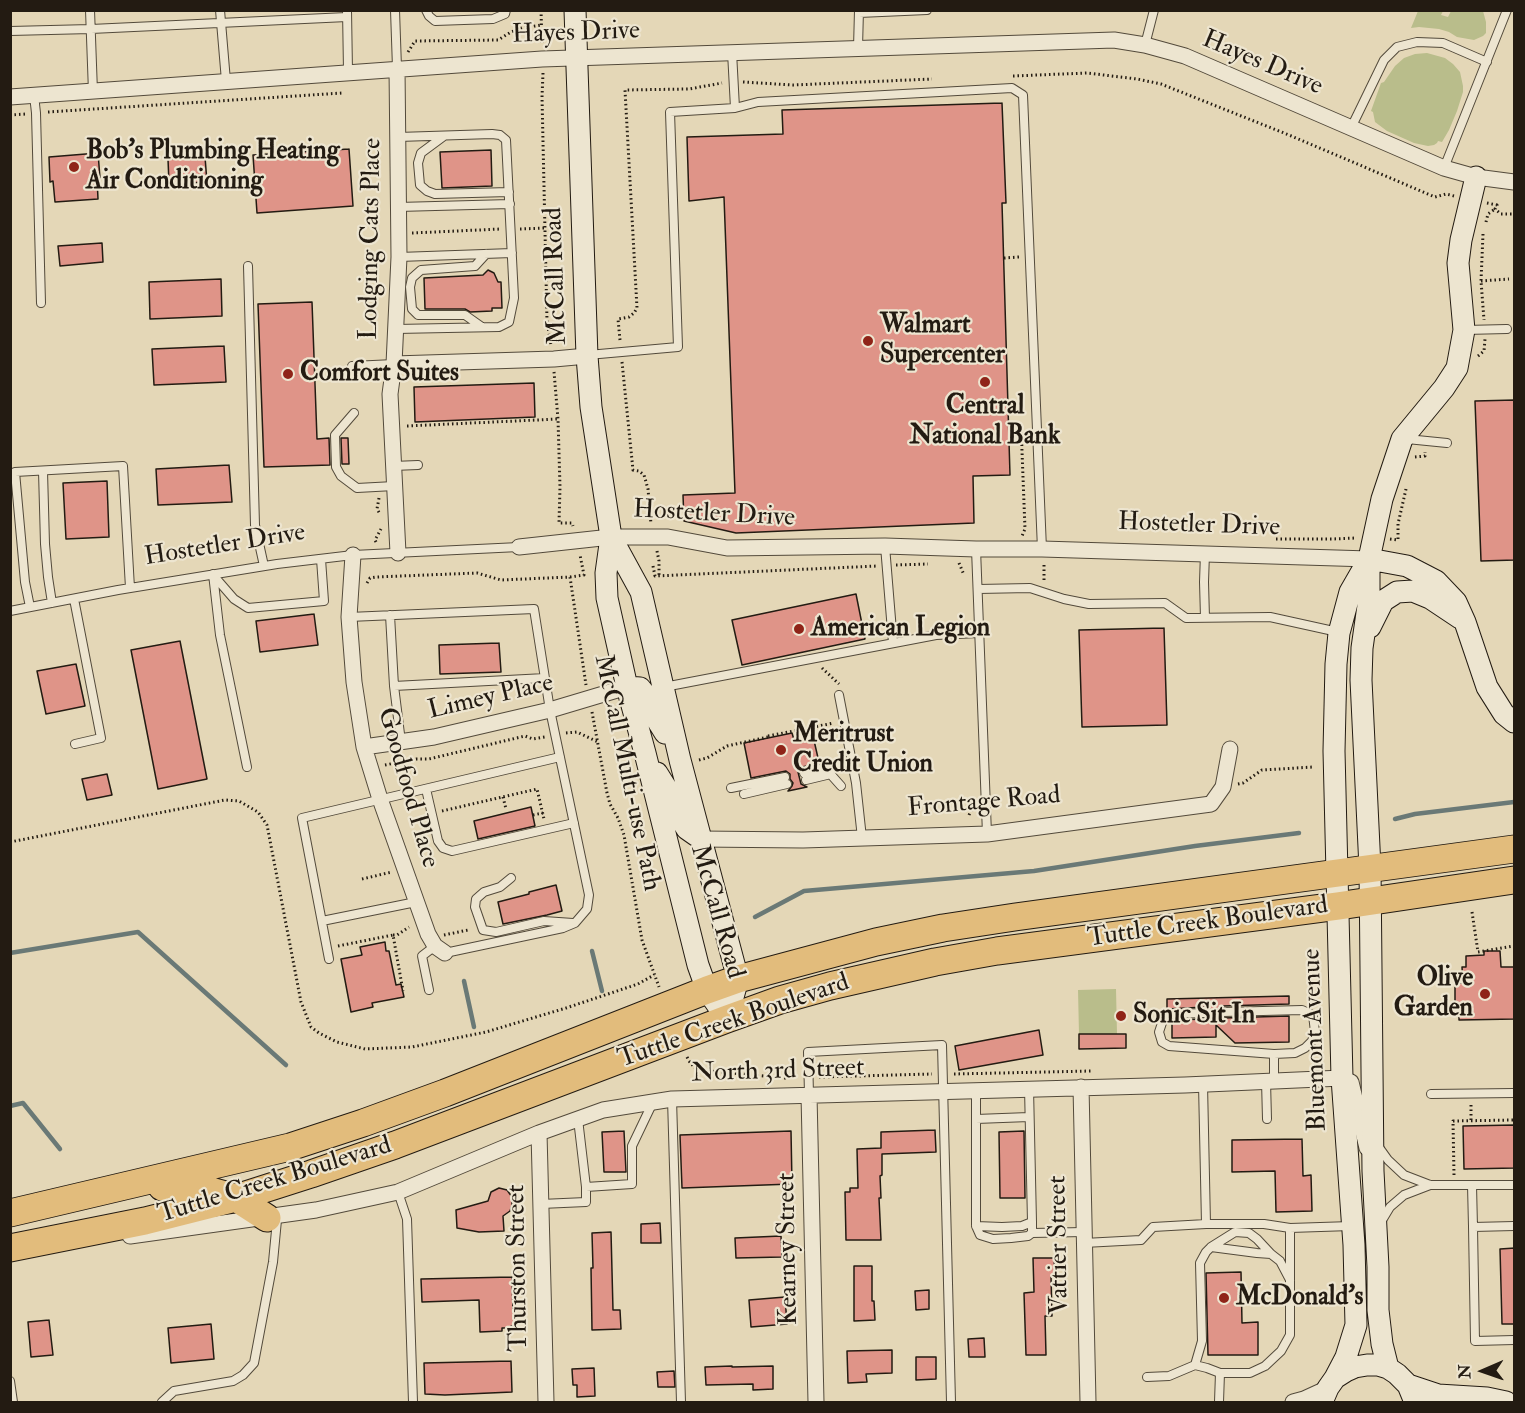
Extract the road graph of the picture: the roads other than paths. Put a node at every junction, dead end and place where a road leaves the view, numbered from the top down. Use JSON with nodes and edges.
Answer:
{"nodes":[{"id":1,"x":90,"y":10,"type":"edge"},
{"id":2,"x":220,"y":10,"type":"edge"},
{"id":3,"x":395,"y":10,"type":"edge"},
{"id":4,"x":426,"y":10,"type":"edge"},
{"id":5,"x":506,"y":10,"type":"edge"},
{"id":6,"x":575,"y":10,"type":"edge"},
{"id":7,"x":927,"y":10,"type":"edge"},
{"id":8,"x":1154,"y":10,"type":"edge"},
{"id":9,"x":1507,"y":10,"type":"edge"},
{"id":10,"x":859,"y":12,"type":"edge"},
{"id":11,"x":347,"y":14,"type":"edge"},
{"id":12,"x":220,"y":23,"type":"junction"},
{"id":13,"x":92,"y":29,"type":"junction"},
{"id":14,"x":10,"y":32,"type":"edge"},
{"id":15,"x":1145,"y":45,"type":"junction"},
{"id":16,"x":858,"y":48,"type":"junction"},
{"id":17,"x":732,"y":52,"type":"junction"},
{"id":18,"x":576,"y":58,"type":"junction"},
{"id":19,"x":1487,"y":62,"type":"junction"},
{"id":20,"x":397,"y":68,"type":"junction"},
{"id":21,"x":348,"y":72,"type":"junction"},
{"id":22,"x":226,"y":81,"type":"junction"},
{"id":23,"x":93,"y":92,"type":"junction"},
{"id":24,"x":34,"y":95,"type":"junction"},
{"id":25,"x":10,"y":96,"type":"edge"},
{"id":26,"x":735,"y":108,"type":"junction"},
{"id":27,"x":1351,"y":128,"type":"junction"},
{"id":28,"x":445,"y":136,"type":"junction"},
{"id":29,"x":398,"y":137,"type":"junction"},
{"id":30,"x":1444,"y":168,"type":"junction"},
{"id":31,"x":1476,"y":177,"type":"junction"},
{"id":32,"x":1515,"y":182,"type":"edge"},
{"id":33,"x":509,"y":192,"type":"junction"},
{"id":34,"x":510,"y":204,"type":"junction"},
{"id":35,"x":398,"y":207,"type":"junction"},
{"id":36,"x":512,"y":253,"type":"junction"},
{"id":37,"x":486,"y":254,"type":"junction"},
{"id":38,"x":399,"y":257,"type":"junction"},
{"id":39,"x":248,"y":266,"type":"dead end"},
{"id":40,"x":41,"y":303,"type":"dead end"},
{"id":41,"x":482,"y":327,"type":"junction"},
{"id":42,"x":396,"y":329,"type":"junction"},
{"id":43,"x":1507,"y":329,"type":"dead end"},
{"id":44,"x":1464,"y":330,"type":"junction"},
{"id":45,"x":586,"y":356,"type":"junction"},
{"id":46,"x":394,"y":364,"type":"junction"},
{"id":47,"x":352,"y":366,"type":"dead end"},
{"id":48,"x":354,"y":413,"type":"dead end"},
{"id":49,"x":1402,"y":439,"type":"junction"},
{"id":50,"x":1447,"y":443,"type":"dead end"},
{"id":51,"x":418,"y":465,"type":"dead end"},
{"id":52,"x":393,"y":466,"type":"junction"},
{"id":53,"x":43,"y":471,"type":"junction"},
{"id":54,"x":394,"y":486,"type":"junction"},
{"id":55,"x":611,"y":537,"type":"junction"},
{"id":56,"x":885,"y":546,"type":"junction"},
{"id":57,"x":519,"y":547,"type":"joint"},
{"id":58,"x":976,"y":549,"type":"junction"},
{"id":59,"x":1042,"y":549,"type":"junction"},
{"id":60,"x":398,"y":553,"type":"junction"},
{"id":61,"x":1205,"y":553,"type":"junction"},
{"id":62,"x":353,"y":555,"type":"junction"},
{"id":63,"x":321,"y":559,"type":"junction"},
{"id":64,"x":1369,"y":559,"type":"junction"},
{"id":65,"x":264,"y":566,"type":"junction"},
{"id":66,"x":213,"y":574,"type":"junction"},
{"id":67,"x":129,"y":588,"type":"junction"},
{"id":68,"x":978,"y":589,"type":"junction"},
{"id":69,"x":74,"y":599,"type":"junction"},
{"id":70,"x":52,"y":603,"type":"junction"},
{"id":71,"x":30,"y":608,"type":"junction"},
{"id":72,"x":10,"y":611,"type":"edge"},
{"id":73,"x":390,"y":615,"type":"junction"},
{"id":74,"x":349,"y":617,"type":"junction"},
{"id":75,"x":1205,"y":618,"type":"junction"},
{"id":76,"x":1465,"y":622,"type":"junction"},
{"id":77,"x":979,"y":633,"type":"junction"},
{"id":78,"x":1340,"y":633,"type":"junction"},
{"id":79,"x":893,"y":643,"type":"junction"},
{"id":80,"x":1362,"y":648,"type":"junction"},
{"id":81,"x":545,"y":678,"type":"junction"},
{"id":82,"x":394,"y":686,"type":"junction"},
{"id":83,"x":627,"y":687,"type":"junction"},
{"id":84,"x":663,"y":688,"type":"junction"},
{"id":85,"x":841,"y":691,"type":"road end"},
{"id":86,"x":550,"y":710,"type":"junction"},
{"id":87,"x":1515,"y":722,"type":"edge"},
{"id":88,"x":401,"y":742,"type":"junction"},
{"id":89,"x":75,"y":744,"type":"dead end"},
{"id":90,"x":364,"y":747,"type":"junction"},
{"id":91,"x":1230,"y":749,"type":"dead end"},
{"id":92,"x":645,"y":753,"type":"junction"},
{"id":93,"x":560,"y":757,"type":"junction"},
{"id":94,"x":690,"y":760,"type":"junction"},
{"id":95,"x":247,"y":767,"type":"dead end"},
{"id":96,"x":805,"y":776,"type":"dead end"},
{"id":97,"x":842,"y":786,"type":"dead end"},
{"id":98,"x":731,"y":788,"type":"dead end"},
{"id":99,"x":426,"y":789,"type":"junction"},
{"id":100,"x":744,"y":794,"type":"dead end"},
{"id":101,"x":380,"y":799,"type":"junction"},
{"id":102,"x":574,"y":823,"type":"junction"},
{"id":103,"x":987,"y":834,"type":"junction"},
{"id":104,"x":700,"y":838,"type":"junction"},
{"id":105,"x":862,"y":838,"type":"junction"},
{"id":106,"x":1515,"y":849,"type":"edge"},
{"id":107,"x":1370,"y":868,"type":"junction"},
{"id":108,"x":1338,"y":873,"type":"junction"},
{"id":109,"x":512,"y":878,"type":"dead end"},
{"id":110,"x":1515,"y":880,"type":"edge"},
{"id":111,"x":1370,"y":901,"type":"junction"},
{"id":112,"x":416,"y":902,"type":"junction"},
{"id":113,"x":1338,"y":906,"type":"junction"},
{"id":114,"x":322,"y":921,"type":"junction"},
{"id":115,"x":575,"y":923,"type":"junction"},
{"id":116,"x":440,"y":949,"type":"junction"},
{"id":117,"x":329,"y":960,"type":"dead end"},
{"id":118,"x":738,"y":979,"type":"junction"},
{"id":119,"x":429,"y":990,"type":"dead end"},
{"id":120,"x":707,"y":990,"type":"junction"},
{"id":121,"x":1223,"y":1012,"type":"dead end"},
{"id":122,"x":1206,"y":1013,"type":"dead end"},
{"id":123,"x":727,"y":1019,"type":"junction"},
{"id":124,"x":1274,"y":1054,"type":"junction"},
{"id":125,"x":1342,"y":1078,"type":"junction"},
{"id":126,"x":1270,"y":1081,"type":"junction"},
{"id":127,"x":1203,"y":1084,"type":"junction"},
{"id":128,"x":1081,"y":1087,"type":"junction"},
{"id":129,"x":1029,"y":1088,"type":"junction"},
{"id":130,"x":976,"y":1090,"type":"junction"},
{"id":131,"x":944,"y":1091,"type":"junction"},
{"id":132,"x":1515,"y":1093,"type":"edge"},
{"id":133,"x":1431,"y":1094,"type":"dead end"},
{"id":134,"x":809,"y":1095,"type":"junction"},
{"id":135,"x":672,"y":1099,"type":"junction"},
{"id":136,"x":653,"y":1102,"type":"junction"},
{"id":137,"x":1029,"y":1117,"type":"junction"},
{"id":138,"x":578,"y":1119,"type":"junction"},
{"id":139,"x":976,"y":1119,"type":"junction"},
{"id":140,"x":1267,"y":1119,"type":"dead end"},
{"id":141,"x":540,"y":1133,"type":"junction"},
{"id":142,"x":1372,"y":1138,"type":"junction"},
{"id":143,"x":1373,"y":1171,"type":"junction"},
{"id":144,"x":1430,"y":1185,"type":"junction"},
{"id":145,"x":1472,"y":1185,"type":"junction"},
{"id":146,"x":1515,"y":1185,"type":"edge"},
{"id":147,"x":586,"y":1187,"type":"junction"},
{"id":148,"x":104,"y":1190,"type":"junction"},
{"id":149,"x":398,"y":1192,"type":"junction"},
{"id":150,"x":236,"y":1198,"type":"junction"},
{"id":151,"x":541,"y":1204,"type":"junction"},
{"id":152,"x":10,"y":1213,"type":"edge"},
{"id":153,"x":272,"y":1217,"type":"junction"},
{"id":154,"x":1032,"y":1222,"type":"junction"},
{"id":155,"x":1206,"y":1224,"type":"junction"},
{"id":156,"x":976,"y":1226,"type":"junction"},
{"id":157,"x":1352,"y":1226,"type":"junction"},
{"id":158,"x":1515,"y":1226,"type":"edge"},
{"id":159,"x":1473,"y":1227,"type":"junction"},
{"id":160,"x":1290,"y":1228,"type":"junction"},
{"id":161,"x":1376,"y":1232,"type":"junction"},
{"id":162,"x":1032,"y":1233,"type":"junction"},
{"id":163,"x":1084,"y":1238,"type":"junction"},
{"id":164,"x":18,"y":1247,"type":"edge"},
{"id":165,"x":1211,"y":1247,"type":"junction"},
{"id":166,"x":1271,"y":1254,"type":"junction"},
{"id":167,"x":1290,"y":1280,"type":"junction"},
{"id":168,"x":1515,"y":1340,"type":"edge"},
{"id":169,"x":1195,"y":1365,"type":"junction"},
{"id":170,"x":1388,"y":1368,"type":"junction"},
{"id":171,"x":1220,"y":1373,"type":"junction"},
{"id":172,"x":1147,"y":1377,"type":"dead end"},
{"id":173,"x":10,"y":1381,"type":"edge"},
{"id":174,"x":1329,"y":1389,"type":"edge"},
{"id":175,"x":1412,"y":1394,"type":"edge"},
{"id":176,"x":13,"y":1402,"type":"edge"},
{"id":177,"x":162,"y":1402,"type":"edge"},
{"id":178,"x":413,"y":1402,"type":"edge"},
{"id":179,"x":546,"y":1402,"type":"edge"},
{"id":180,"x":681,"y":1402,"type":"edge"},
{"id":181,"x":816,"y":1402,"type":"edge"},
{"id":182,"x":951,"y":1402,"type":"edge"},
{"id":183,"x":1088,"y":1402,"type":"edge"},
{"id":184,"x":1219,"y":1402,"type":"edge"},
{"id":185,"x":1293,"y":1402,"type":"edge"},
{"id":186,"x":1506,"y":1402,"type":"edge"}],
"edges":[{"from":1,"to":13,"type":"lane"},
{"from":2,"to":12,"type":"lane"},
{"from":3,"to":20,"type":"lane"},
{"from":4,"to":5,"type":"lane"},
{"from":6,"to":18,"type":"main road","name":"McCall Road"},
{"from":7,"to":10,"type":"lane"},
{"from":8,"to":15,"type":"lane"},
{"from":9,"to":19,"type":"lane"},
{"from":10,"to":16,"type":"lane"},
{"from":11,"to":12,"type":"lane"},
{"from":11,"to":21,"type":"lane"},
{"from":12,"to":13,"type":"lane"},
{"from":12,"to":22,"type":"lane"},
{"from":13,"to":14,"type":"lane"},
{"from":13,"to":23,"type":"lane"},
{"from":15,"to":16,"type":"street","name":"Hayes Drive"},
{"from":15,"to":27,"type":"street","name":"Hayes Drive"},
{"from":16,"to":17,"type":"street","name":"Hayes Drive"},
{"from":17,"to":18,"type":"street","name":"Hayes Drive"},
{"from":17,"to":26,"type":"lane"},
{"from":18,"to":20,"type":"street","name":"Hayes Drive"},
{"from":18,"to":45,"type":"main road","name":"McCall Road"},
{"from":19,"to":27,"type":"lane"},
{"from":19,"to":30,"type":"lane"},
{"from":20,"to":21,"type":"street","name":"Hayes Drive"},
{"from":20,"to":29,"type":"street","name":"Lodging Cats Place"},
{"from":21,"to":22,"type":"street","name":"Hayes Drive"},
{"from":22,"to":23,"type":"street","name":"Hayes Drive"},
{"from":23,"to":24,"type":"street","name":"Hayes Drive"},
{"from":24,"to":25,"type":"street","name":"Hayes Drive"},
{"from":24,"to":40,"type":"lane"},
{"from":26,"to":45,"type":"lane"},
{"from":26,"to":59,"type":"lane"},
{"from":27,"to":30,"type":"street","name":"Hayes Drive"},
{"from":28,"to":29,"type":"lane"},
{"from":28,"to":33,"type":"lane"},
{"from":28,"to":33,"type":"lane"},
{"from":29,"to":35,"type":"street","name":"Lodging Cats Place"},
{"from":30,"to":31,"type":"street","name":"Hayes Drive"},
{"from":31,"to":32,"type":"street","name":"Hayes Drive"},
{"from":31,"to":44,"type":"main road","name":"Bluemont Avenue"},
{"from":33,"to":34,"type":"lane"},
{"from":34,"to":35,"type":"lane"},
{"from":34,"to":36,"type":"lane"},
{"from":35,"to":38,"type":"street","name":"Lodging Cats Place"},
{"from":36,"to":37,"type":"lane"},
{"from":36,"to":41,"type":"lane"},
{"from":37,"to":38,"type":"lane"},
{"from":37,"to":41,"type":"lane"},
{"from":38,"to":42,"type":"street","name":"Lodging Cats Place"},
{"from":39,"to":65,"type":"lane"},
{"from":41,"to":42,"type":"lane"},
{"from":42,"to":46,"type":"street","name":"Lodging Cats Place"},
{"from":43,"to":44,"type":"lane"},
{"from":44,"to":49,"type":"main road","name":"Bluemont Avenue"},
{"from":45,"to":46,"type":"street"},
{"from":45,"to":55,"type":"main road","name":"McCall Road"},
{"from":46,"to":47,"type":"lane"},
{"from":46,"to":52,"type":"street","name":"Lodging Cats Place"},
{"from":48,"to":54,"type":"lane"},
{"from":49,"to":50,"type":"lane"},
{"from":49,"to":64,"type":"main road","name":"Bluemont Avenue"},
{"from":51,"to":52,"type":"lane"},
{"from":52,"to":54,"type":"street","name":"Lodging Cats Place"},
{"from":53,"to":67,"type":"lane"},
{"from":53,"to":70,"type":"lane"},
{"from":53,"to":71,"type":"lane"},
{"from":54,"to":60,"type":"street","name":"Lodging Cats Place"},
{"from":55,"to":56,"type":"street","name":"Hostetler Drive"},
{"from":55,"to":57,"type":"street","name":"Hostetler Drive"},
{"from":55,"to":83,"type":"main road","name":"McCall Road"},
{"from":55,"to":84,"type":"main road","name":"McCall Road"},
{"from":56,"to":58,"type":"street","name":"Hostetler Drive"},
{"from":56,"to":79,"type":"lane"},
{"from":57,"to":60,"type":"lane","name":"Hostetler Drive"},
{"from":58,"to":59,"type":"street","name":"Hostetler Drive"},
{"from":58,"to":68,"type":"lane"},
{"from":59,"to":61,"type":"street","name":"Hostetler Drive"},
{"from":60,"to":62,"type":"lane","name":"Hostetler Drive"},
{"from":61,"to":64,"type":"street","name":"Hostetler Drive"},
{"from":61,"to":75,"type":"lane"},
{"from":62,"to":63,"type":"lane","name":"Hostetler Drive"},
{"from":62,"to":74,"type":"street","name":"Goodfood Place"},
{"from":63,"to":65,"type":"lane","name":"Hostetler Drive"},
{"from":63,"to":66,"type":"lane"},
{"from":64,"to":76,"type":"main road","name":"Hostetler Drive"},
{"from":64,"to":78,"type":"main road","name":"Bluemont Avenue"},
{"from":64,"to":80,"type":"main road","name":"Bluemont Avenue"},
{"from":65,"to":66,"type":"lane","name":"Hostetler Drive"},
{"from":66,"to":67,"type":"lane","name":"Hostetler Drive"},
{"from":66,"to":95,"type":"lane"},
{"from":67,"to":69,"type":"lane","name":"Hostetler Drive"},
{"from":68,"to":75,"type":"lane"},
{"from":68,"to":77,"type":"lane"},
{"from":69,"to":70,"type":"lane","name":"Hostetler Drive"},
{"from":69,"to":89,"type":"lane"},
{"from":70,"to":71,"type":"lane","name":"Hostetler Drive"},
{"from":71,"to":72,"type":"lane","name":"Hostetler Drive"},
{"from":73,"to":74,"type":"lane"},
{"from":73,"to":81,"type":"lane"},
{"from":73,"to":82,"type":"lane"},
{"from":74,"to":90,"type":"street","name":"Goodfood Place"},
{"from":75,"to":78,"type":"lane"},
{"from":76,"to":80,"type":"main road"},
{"from":76,"to":87,"type":"main road"},
{"from":77,"to":79,"type":"lane"},
{"from":77,"to":103,"type":"lane"},
{"from":78,"to":108,"type":"main road","name":"Bluemont Avenue"},
{"from":79,"to":84,"type":"lane"},
{"from":80,"to":107,"type":"main road","name":"Bluemont Avenue"},
{"from":81,"to":82,"type":"lane"},
{"from":81,"to":86,"type":"lane"},
{"from":82,"to":88,"type":"lane"},
{"from":83,"to":86,"type":"street","name":"Limey Place"},
{"from":83,"to":92,"type":"main road","name":"McCall Road"},
{"from":83,"to":94,"type":"main road"},
{"from":84,"to":94,"type":"main road","name":"McCall Road"},
{"from":85,"to":105,"type":"lane"},
{"from":86,"to":88,"type":"street","name":"Limey Place"},
{"from":86,"to":93,"type":"lane"},
{"from":88,"to":90,"type":"street","name":"Limey Place"},
{"from":90,"to":101,"type":"street","name":"Goodfood Place"},
{"from":91,"to":103,"type":"street","name":"Frontage Road"},
{"from":92,"to":104,"type":"main road"},
{"from":92,"to":120,"type":"main road","name":"McCall Road"},
{"from":93,"to":99,"type":"lane"},
{"from":93,"to":102,"type":"lane"},
{"from":94,"to":104,"type":"main road","name":"McCall Road"},
{"from":96,"to":97,"type":"lane"},
{"from":98,"to":100,"type":"lane"},
{"from":99,"to":101,"type":"lane"},
{"from":99,"to":102,"type":"lane"},
{"from":101,"to":112,"type":"street","name":"Goodfood Place"},
{"from":101,"to":114,"type":"lane"},
{"from":102,"to":115,"type":"lane"},
{"from":103,"to":105,"type":"street","name":"Frontage Road"},
{"from":104,"to":105,"type":"street","name":"Frontage Road"},
{"from":104,"to":118,"type":"main road","name":"McCall Road"},
{"from":106,"to":107,"type":"highway","name":"Tuttle Creek Boulevard"},
{"from":107,"to":108,"type":"highway","name":"Tuttle Creek Boulevard"},
{"from":107,"to":111,"type":"main road","name":"Bluemont Avenue"},
{"from":108,"to":113,"type":"main road","name":"Bluemont Avenue"},
{"from":108,"to":118,"type":"highway","name":"Tuttle Creek Boulevard"},
{"from":109,"to":115,"type":"lane"},
{"from":110,"to":111,"type":"highway","name":"Tuttle Creek Boulevard"},
{"from":111,"to":113,"type":"highway","name":"Tuttle Creek Boulevard"},
{"from":111,"to":142,"type":"main road","name":"Bluemont Avenue"},
{"from":112,"to":114,"type":"lane"},
{"from":112,"to":116,"type":"street","name":"Goodfood Place"},
{"from":113,"to":123,"type":"highway","name":"Tuttle Creek Boulevard"},
{"from":113,"to":125,"type":"main road","name":"Bluemont Avenue"},
{"from":114,"to":117,"type":"lane"},
{"from":115,"to":116,"type":"lane"},
{"from":116,"to":119,"type":"lane"},
{"from":118,"to":120,"type":"highway","name":"Tuttle Creek Boulevard"},
{"from":118,"to":123,"type":"main road","name":"McCall Road"},
{"from":120,"to":123,"type":"main road","name":"McCall Road"},
{"from":120,"to":148,"type":"highway","name":"Tuttle Creek Boulevard"},
{"from":121,"to":124,"type":"lane"},
{"from":122,"to":124,"type":"lane"},
{"from":123,"to":150,"type":"highway","name":"Tuttle Creek Boulevard"},
{"from":124,"to":126,"type":"lane"},
{"from":125,"to":126,"type":"street","name":"North 3rd Street"},
{"from":125,"to":143,"type":"street"},
{"from":125,"to":157,"type":"main road","name":"Bluemont Avenue"},
{"from":126,"to":127,"type":"street","name":"North 3rd Street"},
{"from":126,"to":140,"type":"lane"},
{"from":127,"to":128,"type":"street","name":"North 3rd Street"},
{"from":127,"to":155,"type":"lane"},
{"from":128,"to":129,"type":"street","name":"North 3rd Street"},
{"from":128,"to":163,"type":"street","name":"Vattier Street"},
{"from":129,"to":130,"type":"street","name":"North 3rd Street"},
{"from":129,"to":137,"type":"lane"},
{"from":130,"to":131,"type":"street","name":"North 3rd Street"},
{"from":130,"to":139,"type":"lane"},
{"from":131,"to":134,"type":"street","name":"North 3rd Street"},
{"from":131,"to":134,"type":"lane"},
{"from":131,"to":182,"type":"lane"},
{"from":132,"to":133,"type":"lane"},
{"from":134,"to":135,"type":"street","name":"North 3rd Street"},
{"from":134,"to":181,"type":"street","name":"Kearney Street"},
{"from":135,"to":136,"type":"street","name":"North 3rd Street"},
{"from":135,"to":180,"type":"lane"},
{"from":136,"to":138,"type":"street","name":"North 3rd Street"},
{"from":136,"to":147,"type":"lane"},
{"from":137,"to":139,"type":"lane"},
{"from":137,"to":154,"type":"lane"},
{"from":138,"to":141,"type":"street","name":"North 3rd Street"},
{"from":138,"to":147,"type":"lane"},
{"from":139,"to":156,"type":"lane"},
{"from":141,"to":149,"type":"street","name":"North 3rd Street"},
{"from":141,"to":151,"type":"street","name":"Thurston Street"},
{"from":142,"to":143,"type":"main road","name":"Bluemont Avenue"},
{"from":142,"to":144,"type":"lane"},
{"from":143,"to":161,"type":"main road","name":"Bluemont Avenue"},
{"from":144,"to":145,"type":"lane"},
{"from":144,"to":161,"type":"lane"},
{"from":145,"to":146,"type":"lane"},
{"from":145,"to":159,"type":"lane"},
{"from":147,"to":151,"type":"lane"},
{"from":148,"to":150,"type":"highway"},
{"from":148,"to":152,"type":"highway","name":"Tuttle Creek Boulevard"},
{"from":149,"to":153,"type":"street","name":"North 3rd Street"},
{"from":149,"to":178,"type":"lane"},
{"from":150,"to":153,"type":"highway"},
{"from":150,"to":164,"type":"highway","name":"Tuttle Creek Boulevard"},
{"from":151,"to":179,"type":"street","name":"Thurston Street"},
{"from":153,"to":164,"type":"street","name":"North 3rd Street"},
{"from":153,"to":177,"type":"lane"},
{"from":154,"to":156,"type":"lane"},
{"from":154,"to":162,"type":"lane"},
{"from":155,"to":160,"type":"lane"},
{"from":155,"to":163,"type":"lane"},
{"from":156,"to":162,"type":"lane"},
{"from":157,"to":160,"type":"lane"},
{"from":157,"to":174,"type":"main road","name":"Bluemont Avenue"},
{"from":158,"to":159,"type":"lane"},
{"from":159,"to":168,"type":"lane"},
{"from":160,"to":167,"type":"lane"},
{"from":161,"to":170,"type":"main road","name":"Bluemont Avenue"},
{"from":162,"to":163,"type":"lane"},
{"from":163,"to":183,"type":"street","name":"Vattier Street"},
{"from":165,"to":166,"type":"lane"},
{"from":165,"to":166,"type":"lane"},
{"from":165,"to":169,"type":"lane"},
{"from":166,"to":167,"type":"lane"},
{"from":167,"to":171,"type":"lane"},
{"from":169,"to":171,"type":"lane"},
{"from":169,"to":172,"type":"lane"},
{"from":170,"to":174,"type":"main road"},
{"from":170,"to":175,"type":"main road"},
{"from":171,"to":184,"type":"lane"},
{"from":173,"to":176,"type":"lane"},
{"from":174,"to":185,"type":"street"},
{"from":175,"to":186,"type":"main road"}]}
